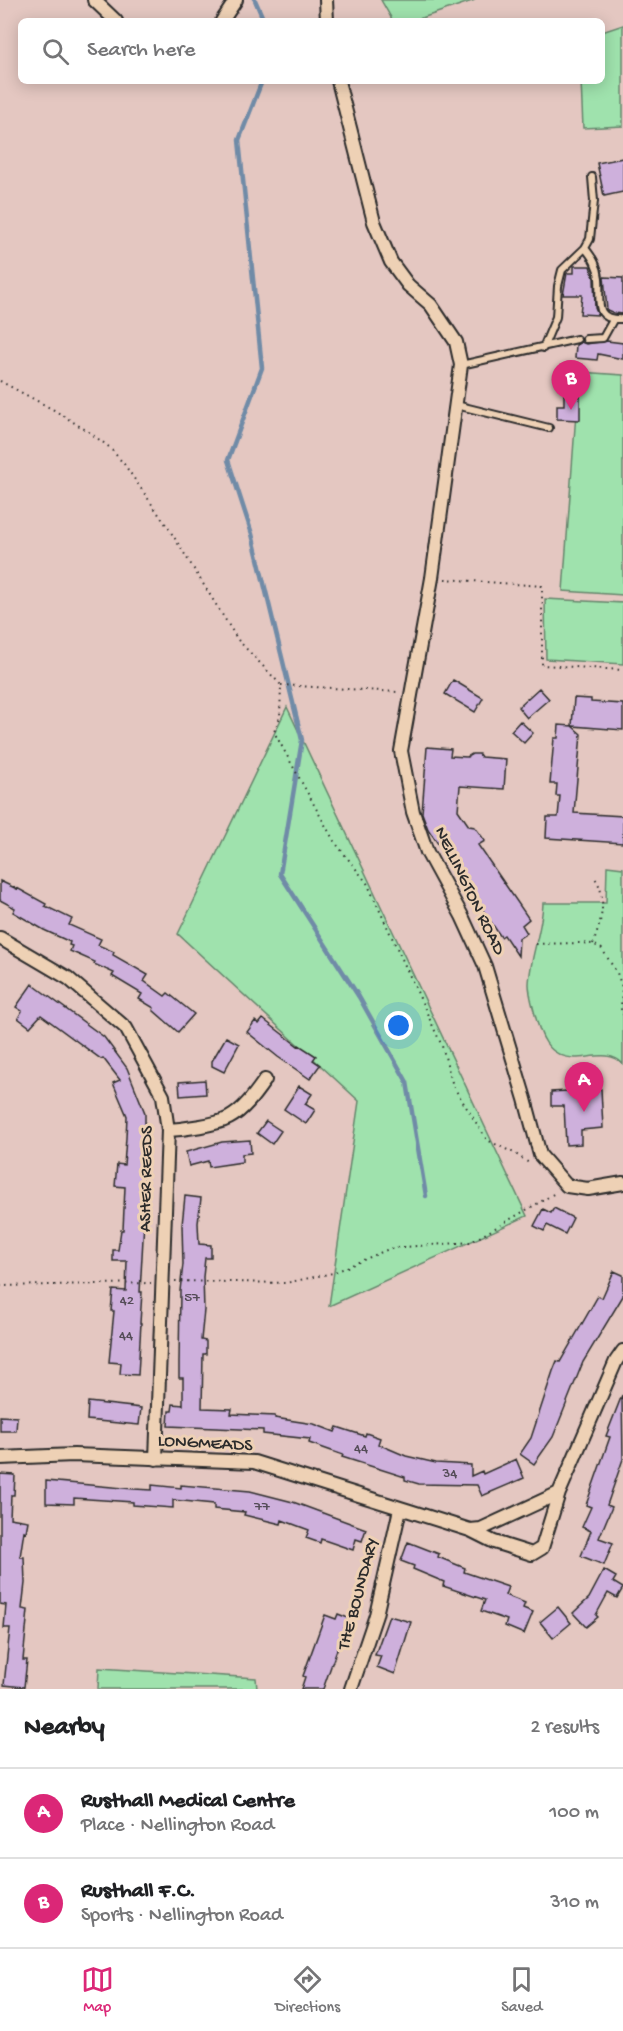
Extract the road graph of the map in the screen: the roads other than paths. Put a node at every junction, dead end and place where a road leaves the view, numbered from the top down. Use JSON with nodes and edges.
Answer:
{"nodes":[{"id":1,"x":94,"y":0,"type":"edge"},
{"id":2,"x":236,"y":0,"type":"edge"},
{"id":3,"x":326,"y":0,"type":"edge"},
{"id":4,"x":113,"y":18,"type":"edge"},
{"id":5,"x":224,"y":18,"type":"edge"},
{"id":6,"x":327,"y":18,"type":"edge"},
{"id":7,"x":339,"y":84,"type":"edge"},
{"id":8,"x":592,"y":177,"type":"dead end"},
{"id":9,"x":585,"y":248,"type":"junction"},
{"id":10,"x":623,"y":319,"type":"edge"},
{"id":11,"x":613,"y":320,"type":"junction"},
{"id":12,"x":577,"y":339,"type":"dead end"},
{"id":13,"x":586,"y":339,"type":"dead end"},
{"id":14,"x":543,"y":348,"type":"junction"},
{"id":15,"x":461,"y":365,"type":"junction"},
{"id":16,"x":456,"y":405,"type":"junction"},
{"id":17,"x":549,"y":428,"type":"dead end"},
{"id":18,"x":0,"y":938,"type":"edge"},
{"id":19,"x":265,"y":1080,"type":"dead end"},
{"id":20,"x":168,"y":1130,"type":"junction"},
{"id":21,"x":623,"y":1183,"type":"edge"},
{"id":22,"x":623,"y":1351,"type":"edge"},
{"id":23,"x":0,"y":1458,"type":"edge"},
{"id":24,"x":156,"y":1459,"type":"junction"},
{"id":25,"x":559,"y":1493,"type":"junction"},
{"id":26,"x":400,"y":1509,"type":"junction"},
{"id":27,"x":470,"y":1530,"type":"junction"},
{"id":28,"x":351,"y":1689,"type":"edge"}],
"edges":[{"from":1,"to":4,"type":"street"},
{"from":2,"to":5,"type":"street"},
{"from":3,"to":6,"type":"street"},
{"from":7,"to":15,"type":"street"},
{"from":8,"to":9,"type":"lane"},
{"from":9,"to":11,"type":"lane"},
{"from":9,"to":14,"type":"lane"},
{"from":10,"to":11,"type":"lane"},
{"from":11,"to":13,"type":"lane"},
{"from":12,"to":14,"type":"lane"},
{"from":14,"to":15,"type":"lane"},
{"from":15,"to":16,"type":"street","name":"NELLINGTON ROAD"},
{"from":16,"to":17,"type":"lane"},
{"from":16,"to":21,"type":"street","name":"NELLINGTON ROAD"},
{"from":18,"to":20,"type":"street","name":"ASHER REEDS"},
{"from":19,"to":20,"type":"street"},
{"from":20,"to":24,"type":"street","name":"ASHER REEDS"},
{"from":22,"to":25,"type":"street","name":"LONGMEADS"},
{"from":23,"to":24,"type":"street","name":"LONGMEADS"},
{"from":24,"to":26,"type":"street","name":"LONGMEADS"},
{"from":25,"to":27,"type":"street"},
{"from":25,"to":27,"type":"street","name":"LONGMEADS"},
{"from":26,"to":27,"type":"street","name":"LONGMEADS"},
{"from":26,"to":28,"type":"street","name":"THE BOUNDARY"}]}
